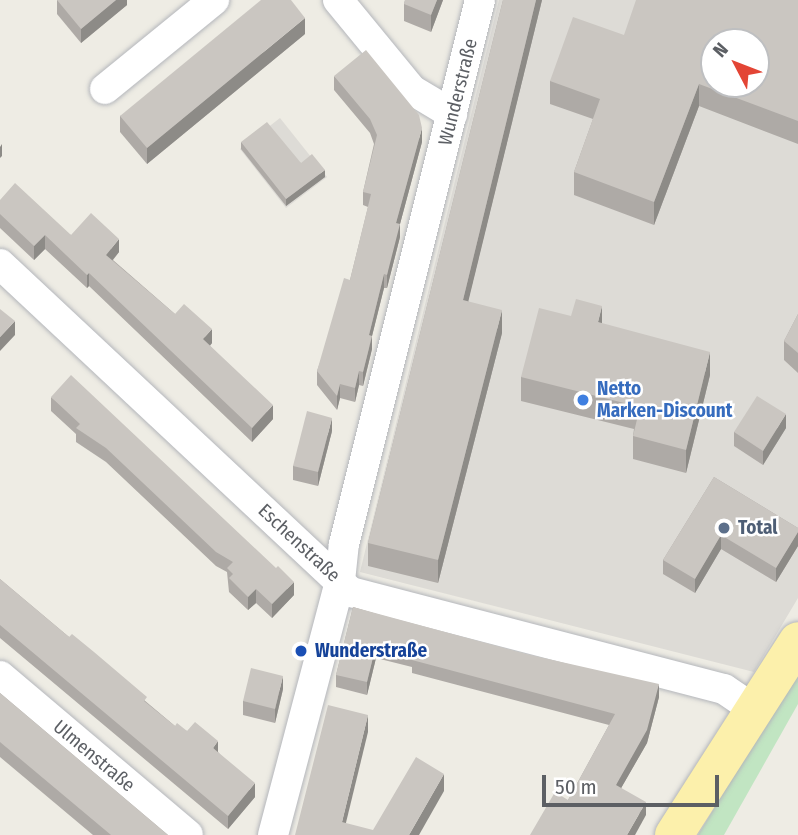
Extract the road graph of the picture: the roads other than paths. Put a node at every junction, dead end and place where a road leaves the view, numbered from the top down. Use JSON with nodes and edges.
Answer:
{"nodes":[{"id":1,"x":214,"y":0,"type":"edge"},
{"id":2,"x":338,"y":0,"type":"edge"},
{"id":3,"x":480,"y":0,"type":"edge"},
{"id":4,"x":105,"y":89,"type":"dead end"},
{"id":5,"x":453,"y":114,"type":"junction"},
{"id":6,"x":0,"y":264,"type":"edge"},
{"id":7,"x":340,"y":581,"type":"junction"},
{"id":8,"x":798,"y":641,"type":"edge"},
{"id":9,"x":0,"y":676,"type":"edge"},
{"id":10,"x":755,"y":710,"type":"junction"},
{"id":11,"x":188,"y":835,"type":"edge"},
{"id":12,"x":273,"y":835,"type":"edge"},
{"id":13,"x":674,"y":835,"type":"edge"}],
"edges":[{"from":1,"to":4,"type":"street"},
{"from":2,"to":5,"type":"street"},
{"from":3,"to":5,"type":"street","name":"Wunderstraße"},
{"from":5,"to":7,"type":"street","name":"Wunderstraße"},
{"from":6,"to":7,"type":"street","name":"Eschenstraße"},
{"from":7,"to":10,"type":"street","name":"Eschenstraße"},
{"from":7,"to":12,"type":"street","name":"Wunderstraße"},
{"from":8,"to":10,"type":"main road"},
{"from":9,"to":11,"type":"street","name":"Ulmenstraße"},
{"from":10,"to":13,"type":"main road"}]}
